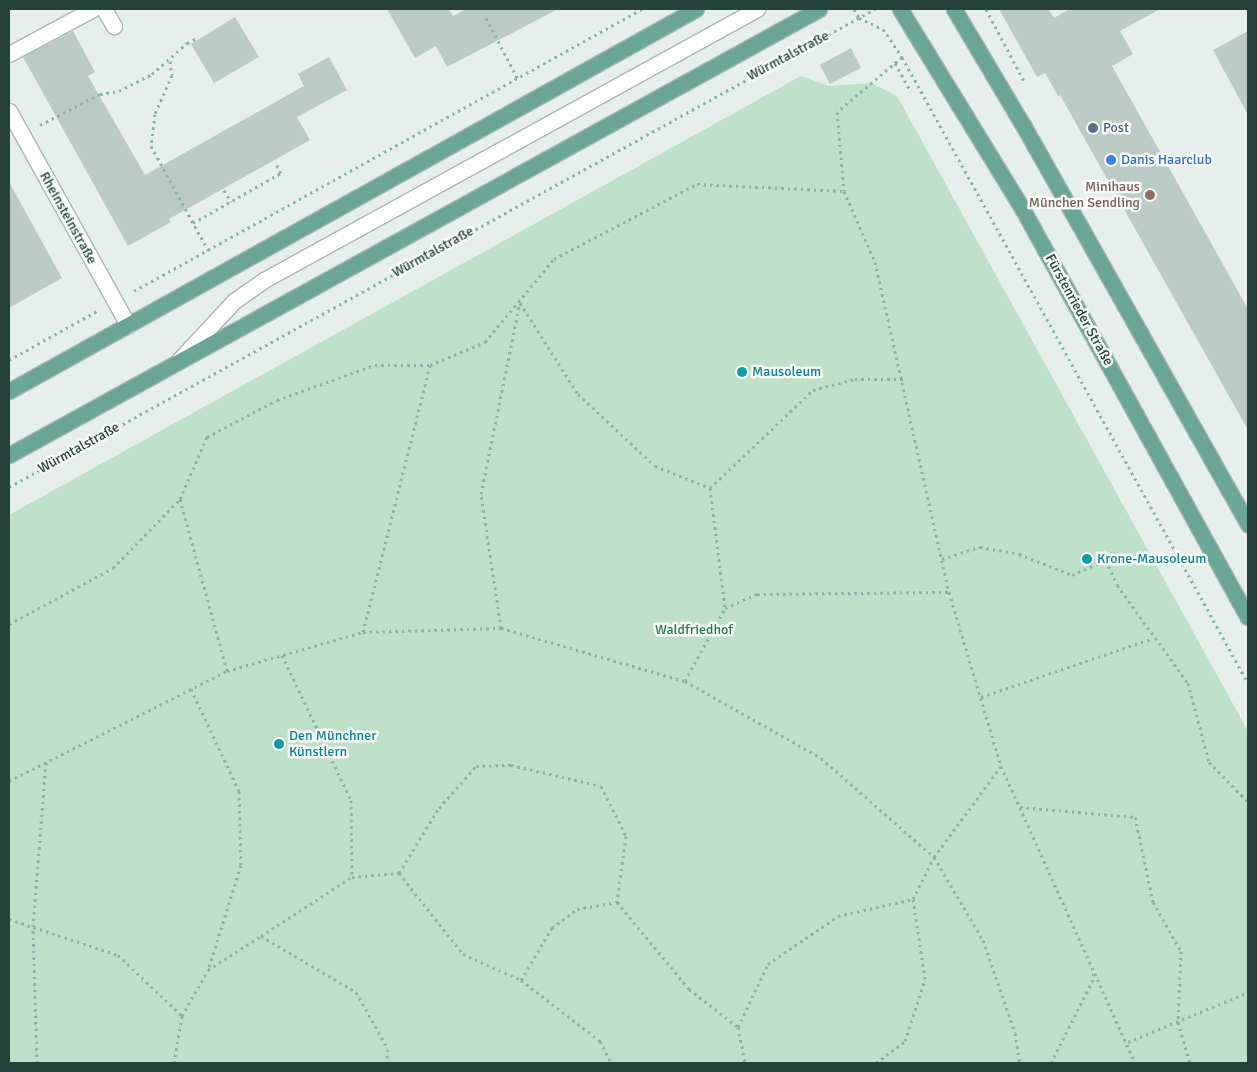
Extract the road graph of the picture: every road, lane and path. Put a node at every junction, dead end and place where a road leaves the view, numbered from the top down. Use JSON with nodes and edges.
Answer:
{"nodes":[{"id":1,"x":93,"y":9,"type":"edge"},
{"id":2,"x":104,"y":9,"type":"edge"},
{"id":3,"x":642,"y":9,"type":"edge"},
{"id":4,"x":696,"y":9,"type":"edge"},
{"id":5,"x":757,"y":9,"type":"edge"},
{"id":6,"x":819,"y":9,"type":"edge"},
{"id":7,"x":854,"y":9,"type":"edge"},
{"id":8,"x":875,"y":9,"type":"edge"},
{"id":9,"x":900,"y":9,"type":"edge"},
{"id":10,"x":954,"y":9,"type":"edge"},
{"id":11,"x":486,"y":18,"type":"dead end"},
{"id":12,"x":859,"y":18,"type":"junction"},
{"id":13,"x":114,"y":26,"type":"dead end"},
{"id":14,"x":199,"y":36,"type":"dead end"},
{"id":15,"x":9,"y":54,"type":"edge"},
{"id":16,"x":902,"y":57,"type":"junction"},
{"id":17,"x":170,"y":61,"type":"junction"},
{"id":18,"x":895,"y":63,"type":"junction"},
{"id":19,"x":518,"y":79,"type":"junction"},
{"id":20,"x":911,"y":92,"type":"dead end"},
{"id":21,"x":9,"y":111,"type":"edge"},
{"id":22,"x":22,"y":135,"type":"junction"},
{"id":23,"x":275,"y":162,"type":"dead end"},
{"id":24,"x":224,"y":190,"type":"dead end"},
{"id":25,"x":844,"y":191,"type":"junction"},
{"id":26,"x":231,"y":202,"type":"junction"},
{"id":27,"x":193,"y":223,"type":"junction"},
{"id":28,"x":208,"y":250,"type":"junction"},
{"id":29,"x":115,"y":302,"type":"junction"},
{"id":30,"x":520,"y":303,"type":"junction"},
{"id":31,"x":128,"y":325,"type":"junction"},
{"id":32,"x":9,"y":360,"type":"edge"},
{"id":33,"x":180,"y":360,"type":"junction"},
{"id":34,"x":430,"y":365,"type":"junction"},
{"id":35,"x":904,"y":379,"type":"junction"},
{"id":36,"x":9,"y":391,"type":"edge"},
{"id":37,"x":9,"y":455,"type":"edge"},
{"id":38,"x":9,"y":487,"type":"edge"},
{"id":39,"x":710,"y":488,"type":"junction"},
{"id":40,"x":180,"y":499,"type":"junction"},
{"id":41,"x":1248,"y":525,"type":"edge"},
{"id":42,"x":942,"y":559,"type":"junction"},
{"id":43,"x":949,"y":592,"type":"junction"},
{"id":44,"x":725,"y":608,"type":"junction"},
{"id":45,"x":1248,"y":617,"type":"edge"},
{"id":46,"x":9,"y":624,"type":"edge"},
{"id":47,"x":501,"y":628,"type":"junction"},
{"id":48,"x":363,"y":632,"type":"junction"},
{"id":49,"x":1153,"y":638,"type":"junction"},
{"id":50,"x":282,"y":655,"type":"junction"},
{"id":51,"x":227,"y":671,"type":"junction"},
{"id":52,"x":685,"y":681,"type":"junction"},
{"id":53,"x":1248,"y":683,"type":"edge"},
{"id":54,"x":191,"y":689,"type":"junction"},
{"id":55,"x":981,"y":697,"type":"junction"},
{"id":56,"x":46,"y":760,"type":"junction"},
{"id":57,"x":1002,"y":766,"type":"junction"},
{"id":58,"x":9,"y":781,"type":"edge"},
{"id":59,"x":1248,"y":802,"type":"edge"},
{"id":60,"x":1020,"y":807,"type":"junction"},
{"id":61,"x":934,"y":857,"type":"junction"},
{"id":62,"x":399,"y":873,"type":"junction"},
{"id":63,"x":352,"y":877,"type":"junction"},
{"id":64,"x":913,"y":899,"type":"junction"},
{"id":65,"x":617,"y":902,"type":"junction"},
{"id":66,"x":9,"y":919,"type":"edge"},
{"id":67,"x":33,"y":927,"type":"junction"},
{"id":68,"x":261,"y":936,"type":"junction"},
{"id":69,"x":208,"y":970,"type":"junction"},
{"id":70,"x":1094,"y":970,"type":"junction"},
{"id":71,"x":521,"y":980,"type":"junction"},
{"id":72,"x":1248,"y":992,"type":"edge"},
{"id":73,"x":182,"y":1016,"type":"junction"},
{"id":74,"x":1178,"y":1022,"type":"junction"},
{"id":75,"x":738,"y":1027,"type":"junction"},
{"id":76,"x":1128,"y":1042,"type":"junction"},
{"id":77,"x":37,"y":1063,"type":"edge"},
{"id":78,"x":174,"y":1063,"type":"edge"},
{"id":79,"x":386,"y":1063,"type":"edge"},
{"id":80,"x":611,"y":1063,"type":"edge"},
{"id":81,"x":745,"y":1063,"type":"edge"},
{"id":82,"x":876,"y":1063,"type":"edge"},
{"id":83,"x":1020,"y":1063,"type":"edge"},
{"id":84,"x":1051,"y":1063,"type":"edge"},
{"id":85,"x":1134,"y":1063,"type":"edge"},
{"id":86,"x":1190,"y":1063,"type":"edge"}],
"edges":[{"from":1,"to":15,"type":"street"},
{"from":2,"to":13,"type":"street"},
{"from":3,"to":19,"type":"path"},
{"from":4,"to":31,"type":"main road"},
{"from":5,"to":33,"type":"street"},
{"from":6,"to":33,"type":"main road","name":"Würmtalstraße"},
{"from":7,"to":12,"type":"path"},
{"from":8,"to":12,"type":"path","name":"Würmtalstraße"},
{"from":9,"to":45,"type":"main road","name":"Fürstenrieder Straße"},
{"from":10,"to":41,"type":"main road"},
{"from":11,"to":19,"type":"path"},
{"from":12,"to":16,"type":"path"},
{"from":12,"to":38,"type":"path","name":"Würmtalstraße"},
{"from":14,"to":17,"type":"path"},
{"from":16,"to":18,"type":"path"},
{"from":16,"to":53,"type":"path"},
{"from":17,"to":22,"type":"path"},
{"from":17,"to":27,"type":"path"},
{"from":18,"to":20,"type":"path"},
{"from":18,"to":25,"type":"path"},
{"from":19,"to":28,"type":"path"},
{"from":21,"to":22,"type":"street","name":"Rheinsteinstraße"},
{"from":22,"to":29,"type":"street","name":"Rheinsteinstraße"},
{"from":23,"to":26,"type":"path"},
{"from":24,"to":26,"type":"path"},
{"from":25,"to":30,"type":"path"},
{"from":25,"to":35,"type":"path"},
{"from":26,"to":27,"type":"path"},
{"from":27,"to":28,"type":"path"},
{"from":28,"to":29,"type":"path"},
{"from":29,"to":31,"type":"street","name":"Rheinsteinstraße"},
{"from":29,"to":32,"type":"path"},
{"from":30,"to":34,"type":"path"},
{"from":30,"to":39,"type":"path"},
{"from":30,"to":47,"type":"path"},
{"from":31,"to":36,"type":"main road"},
{"from":33,"to":37,"type":"main road","name":"Würmtalstraße"},
{"from":34,"to":40,"type":"path"},
{"from":34,"to":48,"type":"path"},
{"from":35,"to":39,"type":"path"},
{"from":35,"to":42,"type":"path"},
{"from":39,"to":44,"type":"path"},
{"from":40,"to":46,"type":"path"},
{"from":40,"to":51,"type":"path"},
{"from":42,"to":43,"type":"path"},
{"from":42,"to":49,"type":"path"},
{"from":43,"to":44,"type":"path"},
{"from":43,"to":55,"type":"path"},
{"from":44,"to":52,"type":"path"},
{"from":47,"to":48,"type":"path"},
{"from":47,"to":52,"type":"path"},
{"from":48,"to":50,"type":"path"},
{"from":49,"to":55,"type":"path"},
{"from":49,"to":59,"type":"path"},
{"from":50,"to":51,"type":"path"},
{"from":50,"to":63,"type":"path"},
{"from":51,"to":54,"type":"path"},
{"from":52,"to":61,"type":"path"},
{"from":54,"to":56,"type":"path"},
{"from":54,"to":69,"type":"path"},
{"from":55,"to":57,"type":"path"},
{"from":56,"to":58,"type":"path"},
{"from":56,"to":67,"type":"path"},
{"from":57,"to":60,"type":"path"},
{"from":57,"to":61,"type":"path"},
{"from":60,"to":70,"type":"path"},
{"from":60,"to":74,"type":"path"},
{"from":61,"to":64,"type":"path"},
{"from":61,"to":83,"type":"path"},
{"from":62,"to":63,"type":"path"},
{"from":62,"to":65,"type":"path"},
{"from":62,"to":71,"type":"path"},
{"from":63,"to":68,"type":"path"},
{"from":64,"to":75,"type":"path"},
{"from":64,"to":82,"type":"path"},
{"from":65,"to":71,"type":"path"},
{"from":65,"to":75,"type":"path"},
{"from":66,"to":67,"type":"path"},
{"from":67,"to":73,"type":"path"},
{"from":67,"to":77,"type":"path"},
{"from":68,"to":69,"type":"path"},
{"from":68,"to":79,"type":"path"},
{"from":69,"to":73,"type":"path"},
{"from":70,"to":76,"type":"path"},
{"from":70,"to":84,"type":"path"},
{"from":71,"to":80,"type":"path"},
{"from":72,"to":74,"type":"path"},
{"from":73,"to":78,"type":"path"},
{"from":74,"to":76,"type":"path"},
{"from":74,"to":86,"type":"path"},
{"from":75,"to":81,"type":"path"},
{"from":76,"to":85,"type":"path"}]}
